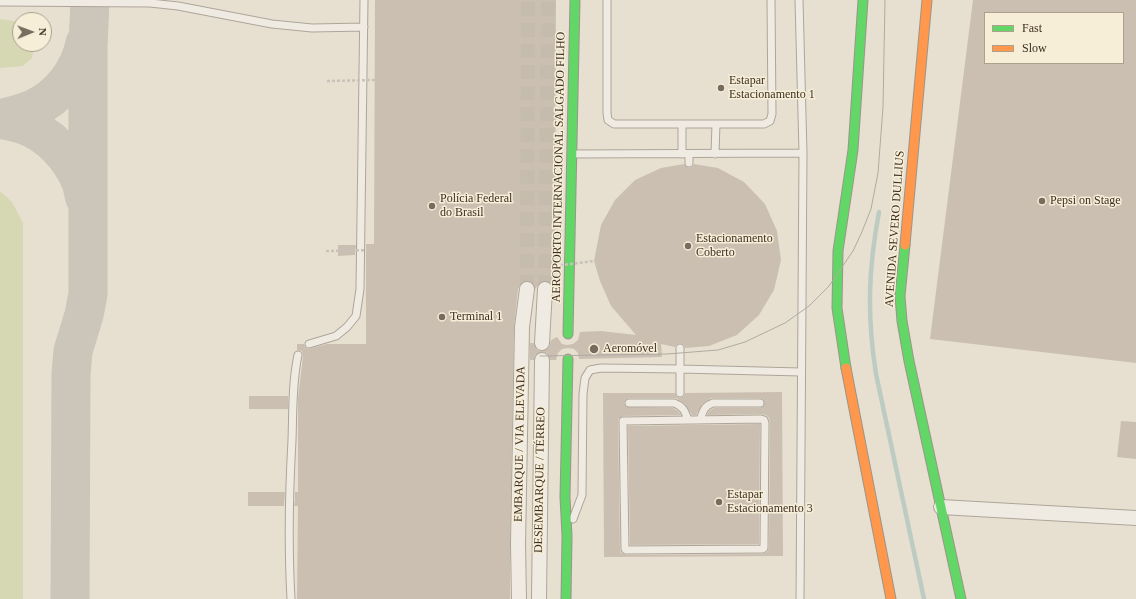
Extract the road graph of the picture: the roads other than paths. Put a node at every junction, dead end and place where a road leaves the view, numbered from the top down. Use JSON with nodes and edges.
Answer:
{"nodes":[{"id":1,"x":364,"y":0,"type":"edge"},
{"id":2,"x":575,"y":0,"type":"edge"},
{"id":3,"x":607,"y":0,"type":"edge"},
{"id":4,"x":771,"y":0,"type":"edge"},
{"id":5,"x":799,"y":0,"type":"edge"},
{"id":6,"x":863,"y":0,"type":"edge"},
{"id":7,"x":927,"y":0,"type":"edge"},
{"id":8,"x":0,"y":2,"type":"edge"},
{"id":9,"x":364,"y":27,"type":"junction"},
{"id":10,"x":682,"y":124,"type":"junction"},
{"id":11,"x":716,"y":124,"type":"junction"},
{"id":12,"x":802,"y":153,"type":"junction"},
{"id":13,"x":571,"y":154,"type":"junction"},
{"id":14,"x":686,"y":154,"type":"junction"},
{"id":15,"x":715,"y":154,"type":"junction"},
{"id":16,"x":689,"y":163,"type":"dead end"},
{"id":17,"x":527,"y":289,"type":"tunnel mouth"},
{"id":18,"x":545,"y":289,"type":"tunnel mouth"},
{"id":19,"x":568,"y":334,"type":"dead end"},
{"id":20,"x":542,"y":343,"type":"dead end"},
{"id":21,"x":309,"y":344,"type":"dead end"},
{"id":22,"x":680,"y":348,"type":"dead end"},
{"id":23,"x":298,"y":355,"type":"dead end"},
{"id":24,"x":568,"y":359,"type":"dead end"},
{"id":25,"x":542,"y":360,"type":"dead end"},
{"id":26,"x":680,"y":368,"type":"junction"},
{"id":27,"x":801,"y":372,"type":"junction"},
{"id":28,"x":680,"y":393,"type":"dead end"},
{"id":29,"x":629,"y":403,"type":"dead end"},
{"id":30,"x":760,"y":403,"type":"dead end"},
{"id":31,"x":688,"y":420,"type":"junction"},
{"id":32,"x":700,"y":420,"type":"junction"},
{"id":33,"x":941,"y":507,"type":"junction"},
{"id":34,"x":1136,"y":518,"type":"edge"},
{"id":35,"x":566,"y":536,"type":"junction"},
{"id":36,"x":565,"y":598,"type":"edge"},
{"id":37,"x":291,"y":599,"type":"edge"},
{"id":38,"x":519,"y":599,"type":"edge"},
{"id":39,"x":539,"y":599,"type":"edge"},
{"id":40,"x":800,"y":599,"type":"edge"},
{"id":41,"x":891,"y":599,"type":"edge"},
{"id":42,"x":961,"y":599,"type":"edge"}],
"edges":[{"from":1,"to":9,"type":"lane"},
{"from":2,"to":13,"type":"main road","name":"AEROPORTO INTERNACIONAL SALGADO FILHO"},
{"from":3,"to":10,"type":"lane"},
{"from":4,"to":11,"type":"lane"},
{"from":5,"to":12,"type":"lane"},
{"from":6,"to":41,"type":"main road"},
{"from":7,"to":33,"type":"main road","name":"AVENIDA SEVERO DULLIUS"},
{"from":8,"to":9,"type":"lane"},
{"from":9,"to":21,"type":"lane"},
{"from":10,"to":11,"type":"lane"},
{"from":10,"to":14,"type":"lane"},
{"from":11,"to":15,"type":"lane"},
{"from":12,"to":15,"type":"lane"},
{"from":12,"to":27,"type":"lane"},
{"from":13,"to":14,"type":"lane"},
{"from":13,"to":19,"type":"main road","name":"AEROPORTO INTERNACIONAL SALGADO FILHO"},
{"from":14,"to":15,"type":"lane"},
{"from":14,"to":16,"type":"lane"},
{"from":17,"to":38,"type":"street","name":"EMBARQUE / VIA ELEVADA"},
{"from":18,"to":20,"type":"street"},
{"from":22,"to":26,"type":"lane"},
{"from":23,"to":37,"type":"lane"},
{"from":24,"to":35,"type":"main road"},
{"from":25,"to":39,"type":"street","name":"DESEMBARQUE / TÉRREO"},
{"from":26,"to":27,"type":"lane"},
{"from":26,"to":28,"type":"lane"},
{"from":26,"to":35,"type":"lane"},
{"from":27,"to":40,"type":"lane"},
{"from":29,"to":31,"type":"lane"},
{"from":30,"to":32,"type":"lane"},
{"from":31,"to":32,"type":"lane"},
{"from":31,"to":32,"type":"lane"},
{"from":33,"to":34,"type":"street"},
{"from":33,"to":42,"type":"main road","name":"AVENIDA SEVERO DULLIUS"},
{"from":35,"to":36,"type":"main road"}]}
